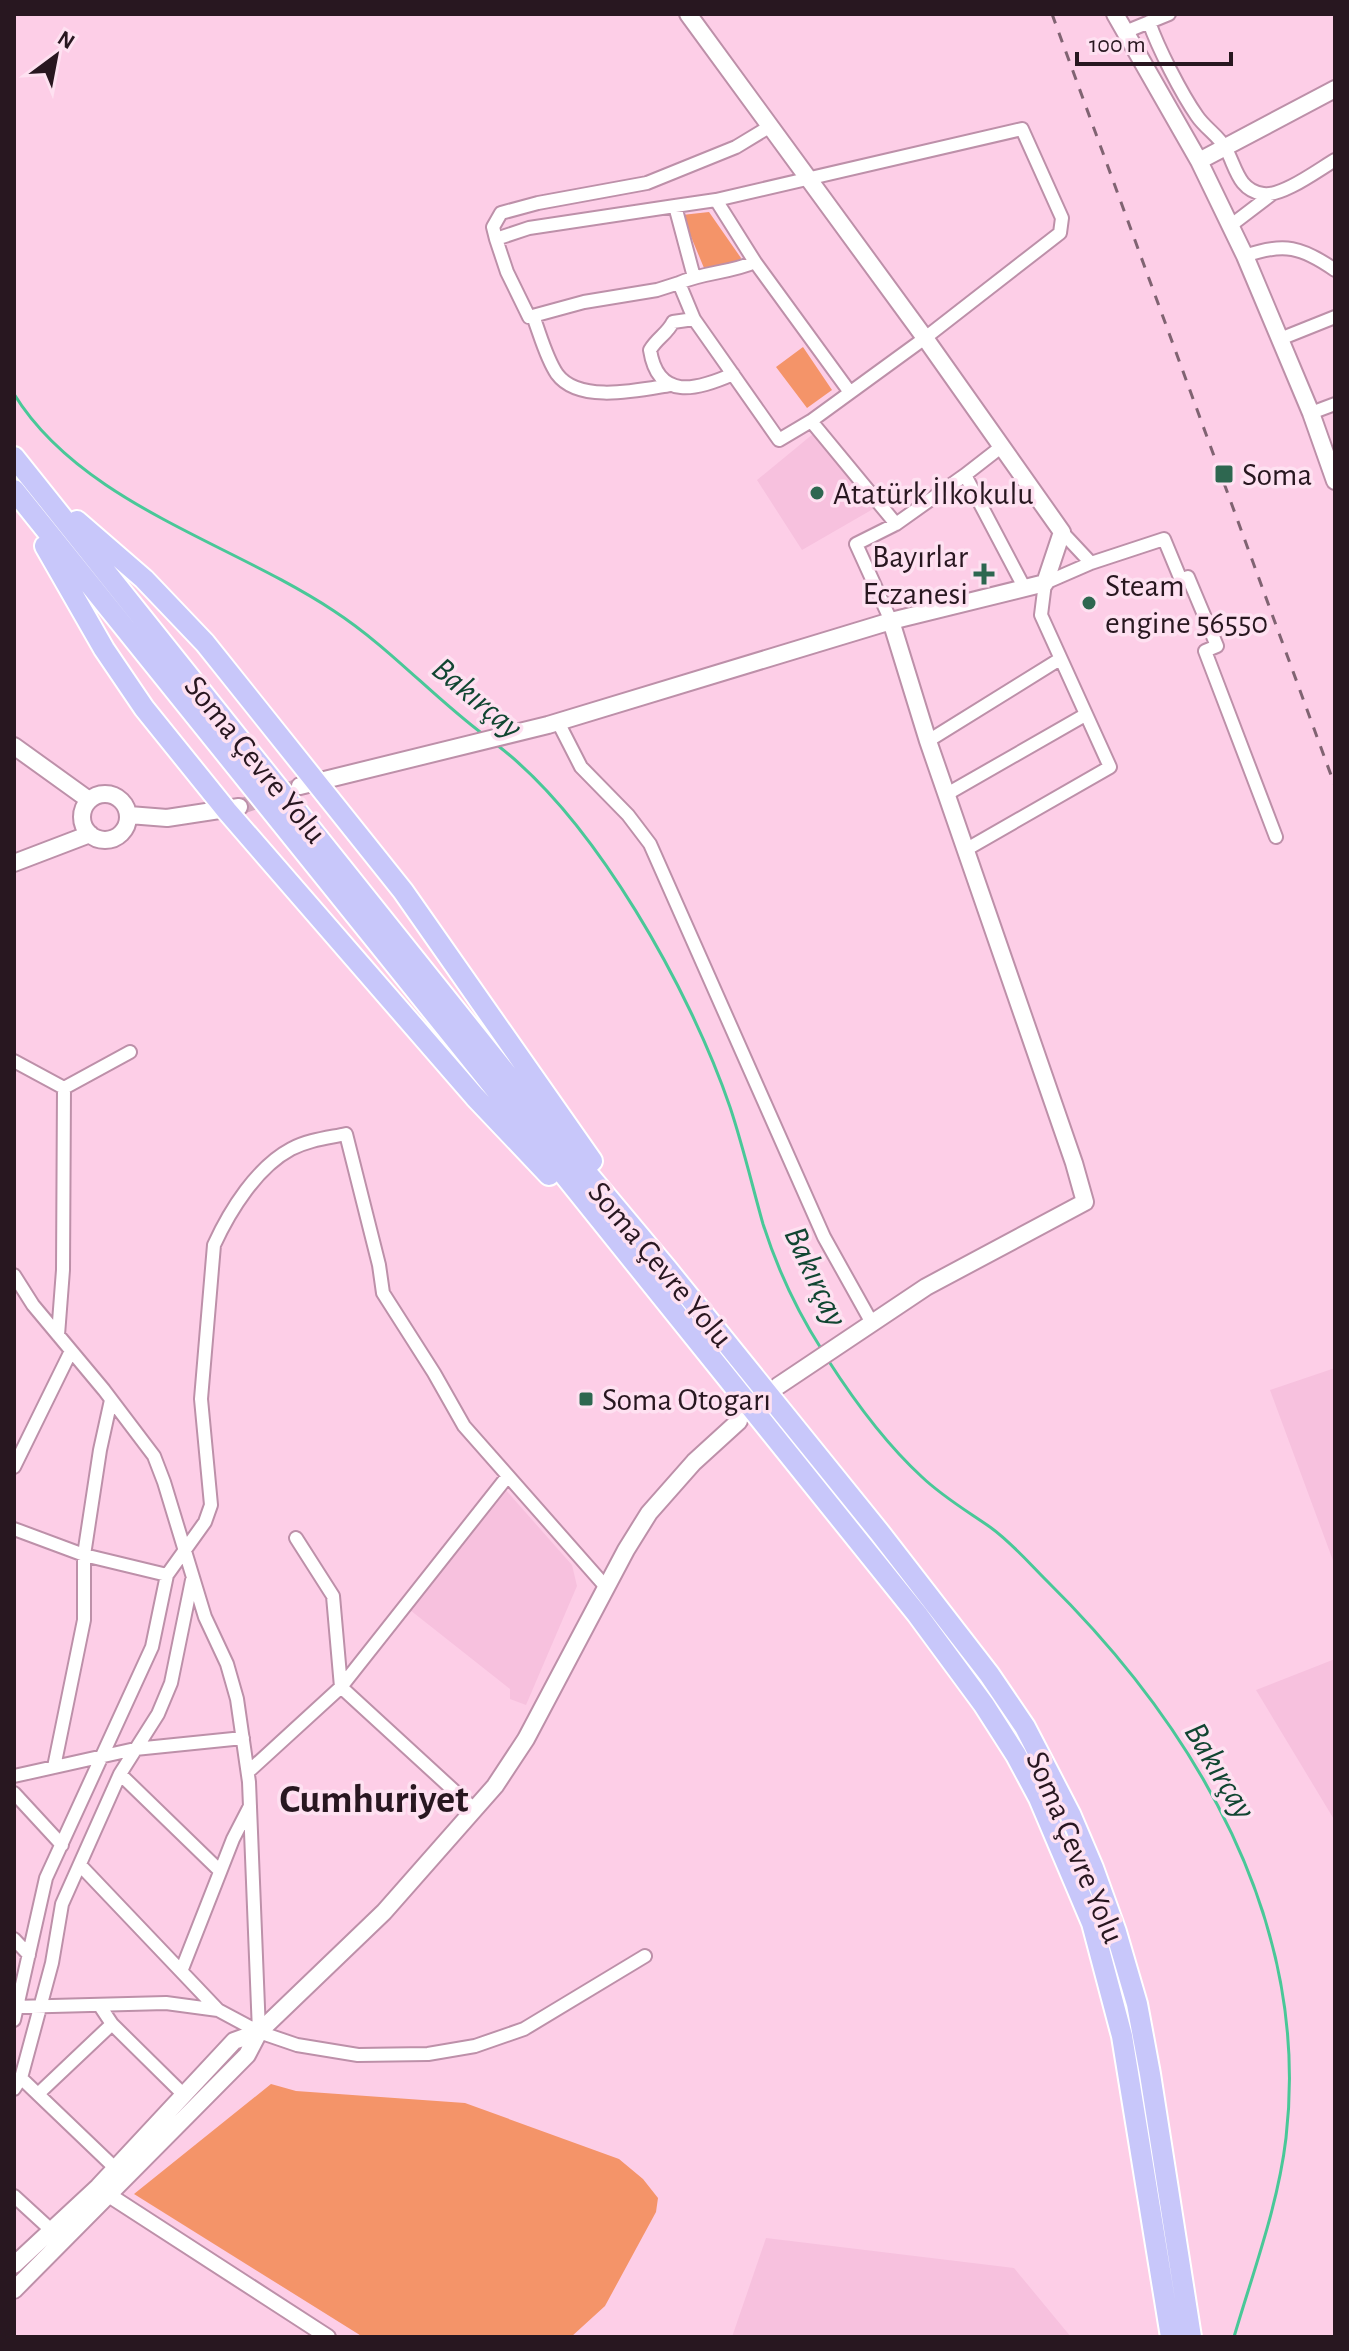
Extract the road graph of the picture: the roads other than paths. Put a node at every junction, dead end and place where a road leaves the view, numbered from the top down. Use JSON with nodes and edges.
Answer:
{"nodes":[{"id":1,"x":688,"y":14,"type":"edge"},
{"id":2,"x":1115,"y":14,"type":"edge"},
{"id":3,"x":1169,"y":14,"type":"edge"},
{"id":4,"x":1149,"y":22,"type":"junction"},
{"id":5,"x":1125,"y":32,"type":"junction"},
{"id":6,"x":1335,"y":89,"type":"edge"},
{"id":7,"x":769,"y":127,"type":"junction"},
{"id":8,"x":1225,"y":147,"type":"junction"},
{"id":9,"x":1335,"y":160,"type":"edge"},
{"id":10,"x":1199,"y":161,"type":"junction"},
{"id":11,"x":807,"y":179,"type":"junction"},
{"id":12,"x":1272,"y":194,"type":"junction"},
{"id":13,"x":716,"y":200,"type":"junction"},
{"id":14,"x":675,"y":206,"type":"junction"},
{"id":15,"x":1230,"y":226,"type":"junction"},
{"id":16,"x":496,"y":239,"type":"junction"},
{"id":17,"x":1245,"y":256,"type":"junction"},
{"id":18,"x":755,"y":262,"type":"junction"},
{"id":19,"x":1335,"y":270,"type":"edge"},
{"id":20,"x":694,"y":277,"type":"junction"},
{"id":21,"x":679,"y":283,"type":"junction"},
{"id":22,"x":533,"y":316,"type":"junction"},
{"id":23,"x":1335,"y":317,"type":"edge"},
{"id":24,"x":694,"y":319,"type":"junction"},
{"id":25,"x":925,"y":338,"type":"junction"},
{"id":26,"x":1280,"y":339,"type":"junction"},
{"id":27,"x":733,"y":374,"type":"junction"},
{"id":28,"x":670,"y":385,"type":"junction"},
{"id":29,"x":849,"y":391,"type":"junction"},
{"id":30,"x":1335,"y":404,"type":"edge"},
{"id":31,"x":1311,"y":413,"type":"junction"},
{"id":32,"x":811,"y":421,"type":"junction"},
{"id":33,"x":1001,"y":447,"type":"junction"},
{"id":34,"x":17,"y":461,"type":"edge"},
{"id":35,"x":965,"y":475,"type":"junction"},
{"id":36,"x":1335,"y":481,"type":"edge"},
{"id":37,"x":14,"y":490,"type":"edge"},
{"id":38,"x":14,"y":499,"type":"edge"},
{"id":39,"x":896,"y":524,"type":"junction"},
{"id":40,"x":1062,"y":532,"type":"junction"},
{"id":41,"x":1091,"y":563,"type":"junction"},
{"id":42,"x":1045,"y":583,"type":"junction"},
{"id":43,"x":1024,"y":587,"type":"junction"},
{"id":44,"x":891,"y":621,"type":"junction"},
{"id":45,"x":1060,"y":659,"type":"junction"},
{"id":46,"x":1085,"y":715,"type":"junction"},
{"id":47,"x":553,"y":724,"type":"junction"},
{"id":48,"x":928,"y":741,"type":"junction"},
{"id":49,"x":14,"y":746,"type":"edge"},
{"id":50,"x":307,"y":784,"type":"junction"},
{"id":51,"x":947,"y":794,"type":"junction"},
{"id":52,"x":89,"y":800,"type":"junction"},
{"id":53,"x":233,"y":809,"type":"junction"},
{"id":54,"x":129,"y":815,"type":"junction"},
{"id":55,"x":90,"y":834,"type":"junction"},
{"id":56,"x":1276,"y":837,"type":"dead end"},
{"id":57,"x":967,"y":849,"type":"junction"},
{"id":58,"x":14,"y":863,"type":"edge"},
{"id":59,"x":130,"y":1052,"type":"dead end"},
{"id":60,"x":14,"y":1061,"type":"edge"},
{"id":61,"x":64,"y":1088,"type":"junction"},
{"id":62,"x":667,"y":1269,"type":"junction"},
{"id":63,"x":14,"y":1275,"type":"edge"},
{"id":64,"x":652,"y":1285,"type":"junction"},
{"id":65,"x":872,"y":1323,"type":"junction"},
{"id":66,"x":58,"y":1335,"type":"junction"},
{"id":67,"x":71,"y":1351,"type":"junction"},
{"id":68,"x":784,"y":1383,"type":"dead end"},
{"id":69,"x":111,"y":1400,"type":"junction"},
{"id":70,"x":739,"y":1421,"type":"dead end"},
{"id":71,"x":14,"y":1467,"type":"edge"},
{"id":72,"x":507,"y":1477,"type":"junction"},
{"id":73,"x":14,"y":1529,"type":"edge"},
{"id":74,"x":296,"y":1538,"type":"dead end"},
{"id":75,"x":185,"y":1549,"type":"junction"},
{"id":76,"x":84,"y":1555,"type":"junction"},
{"id":77,"x":167,"y":1575,"type":"junction"},
{"id":78,"x":193,"y":1575,"type":"junction"},
{"id":79,"x":606,"y":1587,"type":"junction"},
{"id":80,"x":341,"y":1687,"type":"junction"},
{"id":81,"x":243,"y":1738,"type":"junction"},
{"id":82,"x":135,"y":1749,"type":"junction"},
{"id":83,"x":102,"y":1755,"type":"junction"},
{"id":84,"x":54,"y":1767,"type":"junction"},
{"id":85,"x":248,"y":1772,"type":"junction"},
{"id":86,"x":120,"y":1774,"type":"junction"},
{"id":87,"x":14,"y":1776,"type":"edge"},
{"id":88,"x":14,"y":1793,"type":"edge"},
{"id":89,"x":250,"y":1805,"type":"junction"},
{"id":90,"x":474,"y":1809,"type":"junction"},
{"id":91,"x":62,"y":1845,"type":"junction"},
{"id":92,"x":80,"y":1865,"type":"junction"},
{"id":93,"x":220,"y":1871,"type":"junction"},
{"id":94,"x":14,"y":1939,"type":"edge"},
{"id":95,"x":29,"y":1955,"type":"junction"},
{"id":96,"x":645,"y":1956,"type":"dead end"},
{"id":97,"x":182,"y":1969,"type":"junction"},
{"id":98,"x":100,"y":2006,"type":"junction"},
{"id":99,"x":41,"y":2008,"type":"junction"},
{"id":100,"x":218,"y":2010,"type":"junction"},
{"id":101,"x":15,"y":2011,"type":"edge"},
{"id":102,"x":112,"y":2024,"type":"junction"},
{"id":103,"x":259,"y":2032,"type":"junction"},
{"id":104,"x":18,"y":2084,"type":"edge"},
{"id":105,"x":38,"y":2094,"type":"junction"},
{"id":106,"x":184,"y":2095,"type":"junction"},
{"id":107,"x":115,"y":2168,"type":"junction"},
{"id":108,"x":103,"y":2191,"type":"junction"},
{"id":109,"x":14,"y":2196,"type":"edge"},
{"id":110,"x":50,"y":2229,"type":"junction"},
{"id":111,"x":14,"y":2265,"type":"edge"},
{"id":112,"x":14,"y":2290,"type":"edge"},
{"id":113,"x":328,"y":2337,"type":"edge"},
{"id":114,"x":1171,"y":2337,"type":"edge"},
{"id":115,"x":1191,"y":2337,"type":"edge"}],
"edges":[{"from":1,"to":7,"type":"main road"},
{"from":2,"to":5,"type":"main road"},
{"from":3,"to":4,"type":"street"},
{"from":4,"to":5,"type":"street"},
{"from":4,"to":8,"type":"street"},
{"from":5,"to":10,"type":"main road"},
{"from":6,"to":8,"type":"main road"},
{"from":7,"to":11,"type":"main road"},
{"from":7,"to":16,"type":"street"},
{"from":8,"to":10,"type":"main road"},
{"from":8,"to":12,"type":"street"},
{"from":9,"to":12,"type":"street"},
{"from":10,"to":15,"type":"main road"},
{"from":11,"to":13,"type":"street"},
{"from":11,"to":25,"type":"main road"},
{"from":11,"to":25,"type":"street"},
{"from":12,"to":15,"type":"street"},
{"from":13,"to":14,"type":"street"},
{"from":13,"to":18,"type":"street"},
{"from":14,"to":16,"type":"street"},
{"from":14,"to":20,"type":"street"},
{"from":15,"to":17,"type":"main road"},
{"from":16,"to":22,"type":"street"},
{"from":17,"to":19,"type":"street"},
{"from":17,"to":26,"type":"main road"},
{"from":18,"to":20,"type":"street"},
{"from":18,"to":29,"type":"street"},
{"from":20,"to":21,"type":"street"},
{"from":21,"to":22,"type":"street"},
{"from":21,"to":24,"type":"street"},
{"from":22,"to":28,"type":"street"},
{"from":23,"to":26,"type":"street"},
{"from":24,"to":27,"type":"street"},
{"from":24,"to":28,"type":"street"},
{"from":25,"to":29,"type":"street"},
{"from":25,"to":33,"type":"main road"},
{"from":26,"to":31,"type":"main road"},
{"from":27,"to":28,"type":"street"},
{"from":27,"to":32,"type":"street"},
{"from":29,"to":32,"type":"street"},
{"from":30,"to":31,"type":"street"},
{"from":31,"to":36,"type":"main road"},
{"from":32,"to":39,"type":"street"},
{"from":33,"to":35,"type":"street"},
{"from":33,"to":40,"type":"main road"},
{"from":34,"to":50,"type":"highway"},
{"from":34,"to":62,"type":"highway","name":"Soma Çevre Yolu"},
{"from":35,"to":39,"type":"street"},
{"from":35,"to":43,"type":"street"},
{"from":37,"to":64,"type":"highway","name":"Soma Çevre Yolu"},
{"from":38,"to":53,"type":"highway"},
{"from":39,"to":44,"type":"street"},
{"from":40,"to":41,"type":"street"},
{"from":40,"to":42,"type":"main road"},
{"from":41,"to":42,"type":"street"},
{"from":41,"to":56,"type":"street"},
{"from":42,"to":43,"type":"main road"},
{"from":42,"to":45,"type":"street"},
{"from":43,"to":44,"type":"main road"},
{"from":44,"to":47,"type":"main road"},
{"from":44,"to":48,"type":"main road"},
{"from":45,"to":46,"type":"street"},
{"from":45,"to":48,"type":"street"},
{"from":46,"to":51,"type":"street"},
{"from":46,"to":57,"type":"street"},
{"from":47,"to":50,"type":"main road"},
{"from":47,"to":65,"type":"street"},
{"from":48,"to":51,"type":"main road"},
{"from":49,"to":52,"type":"main road"},
{"from":50,"to":62,"type":"highway"},
{"from":51,"to":57,"type":"main road"},
{"from":52,"to":54,"type":"main road"},
{"from":52,"to":55,"type":"main road"},
{"from":53,"to":54,"type":"main road"},
{"from":53,"to":64,"type":"highway"},
{"from":54,"to":55,"type":"main road"},
{"from":55,"to":58,"type":"main road"},
{"from":57,"to":65,"type":"main road"},
{"from":59,"to":61,"type":"street"},
{"from":60,"to":61,"type":"street"},
{"from":61,"to":66,"type":"street"},
{"from":62,"to":115,"type":"highway","name":"Soma Çevre Yolu"},
{"from":63,"to":66,"type":"street"},
{"from":64,"to":114,"type":"highway","name":"Soma Çevre Yolu"},
{"from":65,"to":68,"type":"main road"},
{"from":66,"to":67,"type":"street"},
{"from":67,"to":69,"type":"street"},
{"from":67,"to":71,"type":"street"},
{"from":69,"to":75,"type":"street"},
{"from":69,"to":76,"type":"street"},
{"from":70,"to":79,"type":"main road"},
{"from":72,"to":75,"type":"street"},
{"from":72,"to":79,"type":"street"},
{"from":72,"to":80,"type":"street"},
{"from":73,"to":76,"type":"street"},
{"from":74,"to":80,"type":"street"},
{"from":75,"to":77,"type":"street"},
{"from":75,"to":78,"type":"street"},
{"from":76,"to":77,"type":"street"},
{"from":76,"to":84,"type":"street"},
{"from":77,"to":83,"type":"street"},
{"from":78,"to":81,"type":"street"},
{"from":78,"to":82,"type":"street"},
{"from":79,"to":90,"type":"main road"},
{"from":80,"to":85,"type":"street"},
{"from":80,"to":90,"type":"street"},
{"from":81,"to":82,"type":"street"},
{"from":81,"to":85,"type":"street"},
{"from":82,"to":83,"type":"street"},
{"from":82,"to":86,"type":"street"},
{"from":83,"to":84,"type":"street"},
{"from":83,"to":91,"type":"street"},
{"from":84,"to":87,"type":"street"},
{"from":85,"to":89,"type":"street"},
{"from":86,"to":92,"type":"street"},
{"from":86,"to":93,"type":"street"},
{"from":88,"to":91,"type":"street"},
{"from":89,"to":93,"type":"street"},
{"from":89,"to":103,"type":"street"},
{"from":90,"to":103,"type":"main road"},
{"from":91,"to":95,"type":"street"},
{"from":92,"to":97,"type":"street"},
{"from":92,"to":99,"type":"street"},
{"from":93,"to":97,"type":"street"},
{"from":94,"to":95,"type":"street"},
{"from":95,"to":101,"type":"street"},
{"from":96,"to":103,"type":"street"},
{"from":97,"to":100,"type":"street"},
{"from":98,"to":99,"type":"street"},
{"from":98,"to":100,"type":"street"},
{"from":98,"to":102,"type":"street"},
{"from":99,"to":101,"type":"street"},
{"from":99,"to":104,"type":"street"},
{"from":100,"to":103,"type":"street"},
{"from":102,"to":105,"type":"street"},
{"from":102,"to":106,"type":"street"},
{"from":103,"to":106,"type":"main road"},
{"from":103,"to":108,"type":"main road"},
{"from":104,"to":105,"type":"street"},
{"from":105,"to":107,"type":"street"},
{"from":106,"to":107,"type":"main road"},
{"from":107,"to":108,"type":"main road"},
{"from":108,"to":110,"type":"main road"},
{"from":108,"to":112,"type":"main road"},
{"from":108,"to":113,"type":"street"},
{"from":109,"to":110,"type":"street"},
{"from":110,"to":111,"type":"main road"}]}
